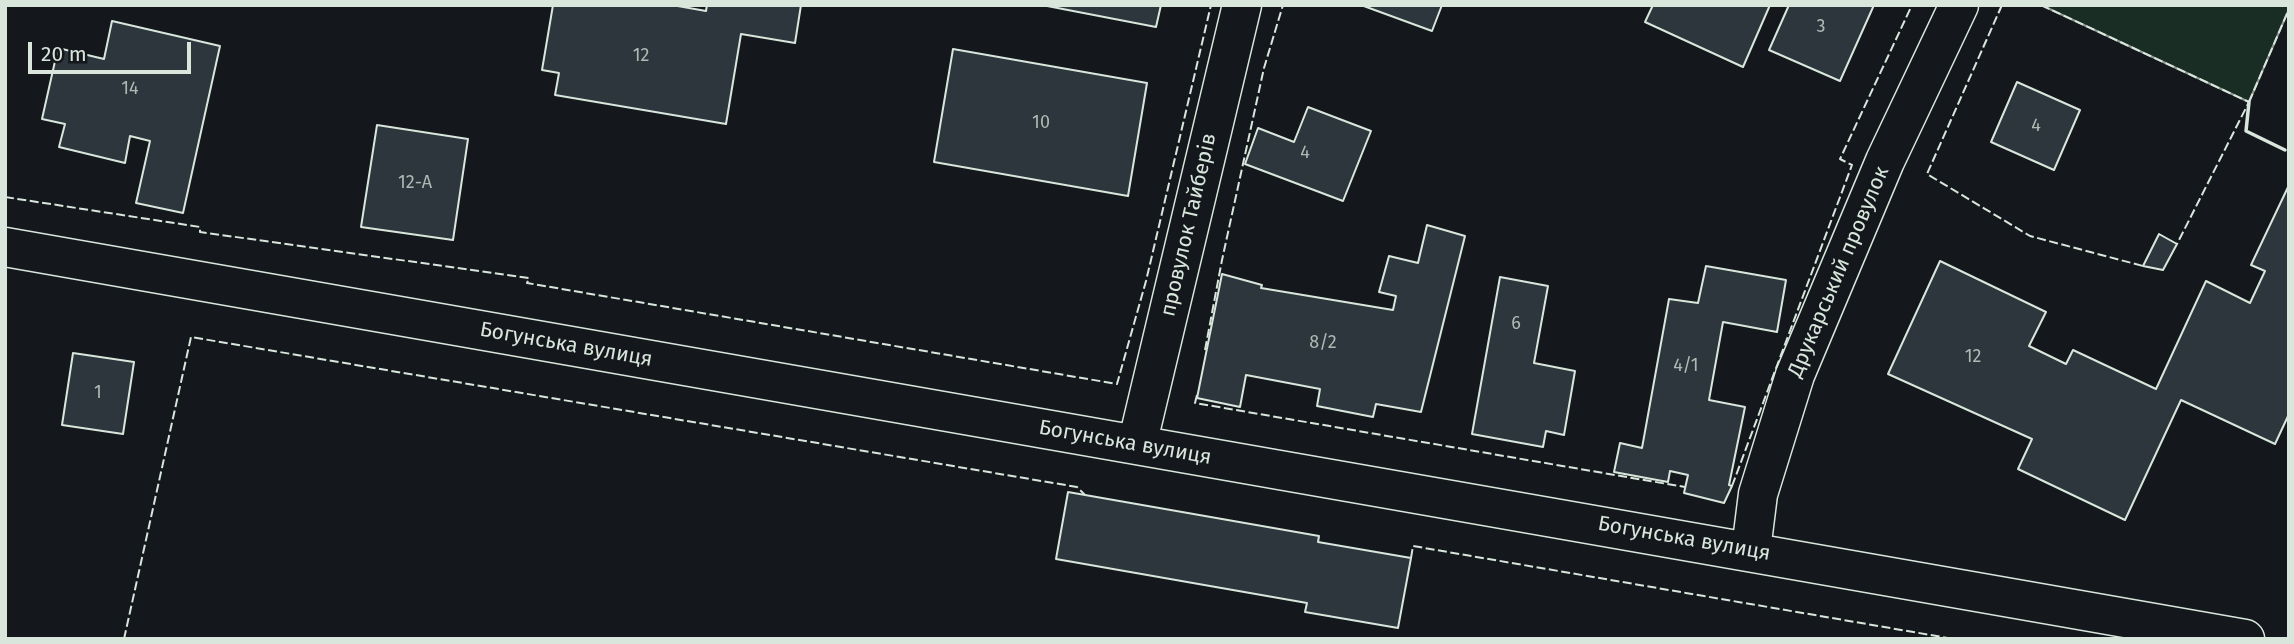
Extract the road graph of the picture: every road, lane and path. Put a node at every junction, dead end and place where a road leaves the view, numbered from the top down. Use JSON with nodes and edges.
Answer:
{"nodes":[{"id":1,"x":1242,"y":5,"type":"edge"},
{"id":2,"x":1959,"y":5,"type":"edge"},
{"id":3,"x":5,"y":247,"type":"edge"},
{"id":4,"x":1137,"y":445,"type":"junction"},
{"id":5,"x":1751,"y":550,"type":"junction"},
{"id":6,"x":2245,"y":639,"type":"edge"}],
"edges":[{"from":1,"to":4,"type":"street","name":"провулок Тайберів"},
{"from":2,"to":5,"type":"street","name":"Друкарський провулок"},
{"from":3,"to":4,"type":"street","name":"Богунська вулиця"},
{"from":4,"to":5,"type":"street","name":"Богунська вулиця"},
{"from":5,"to":6,"type":"street","name":"Богунська вулиця"}]}
